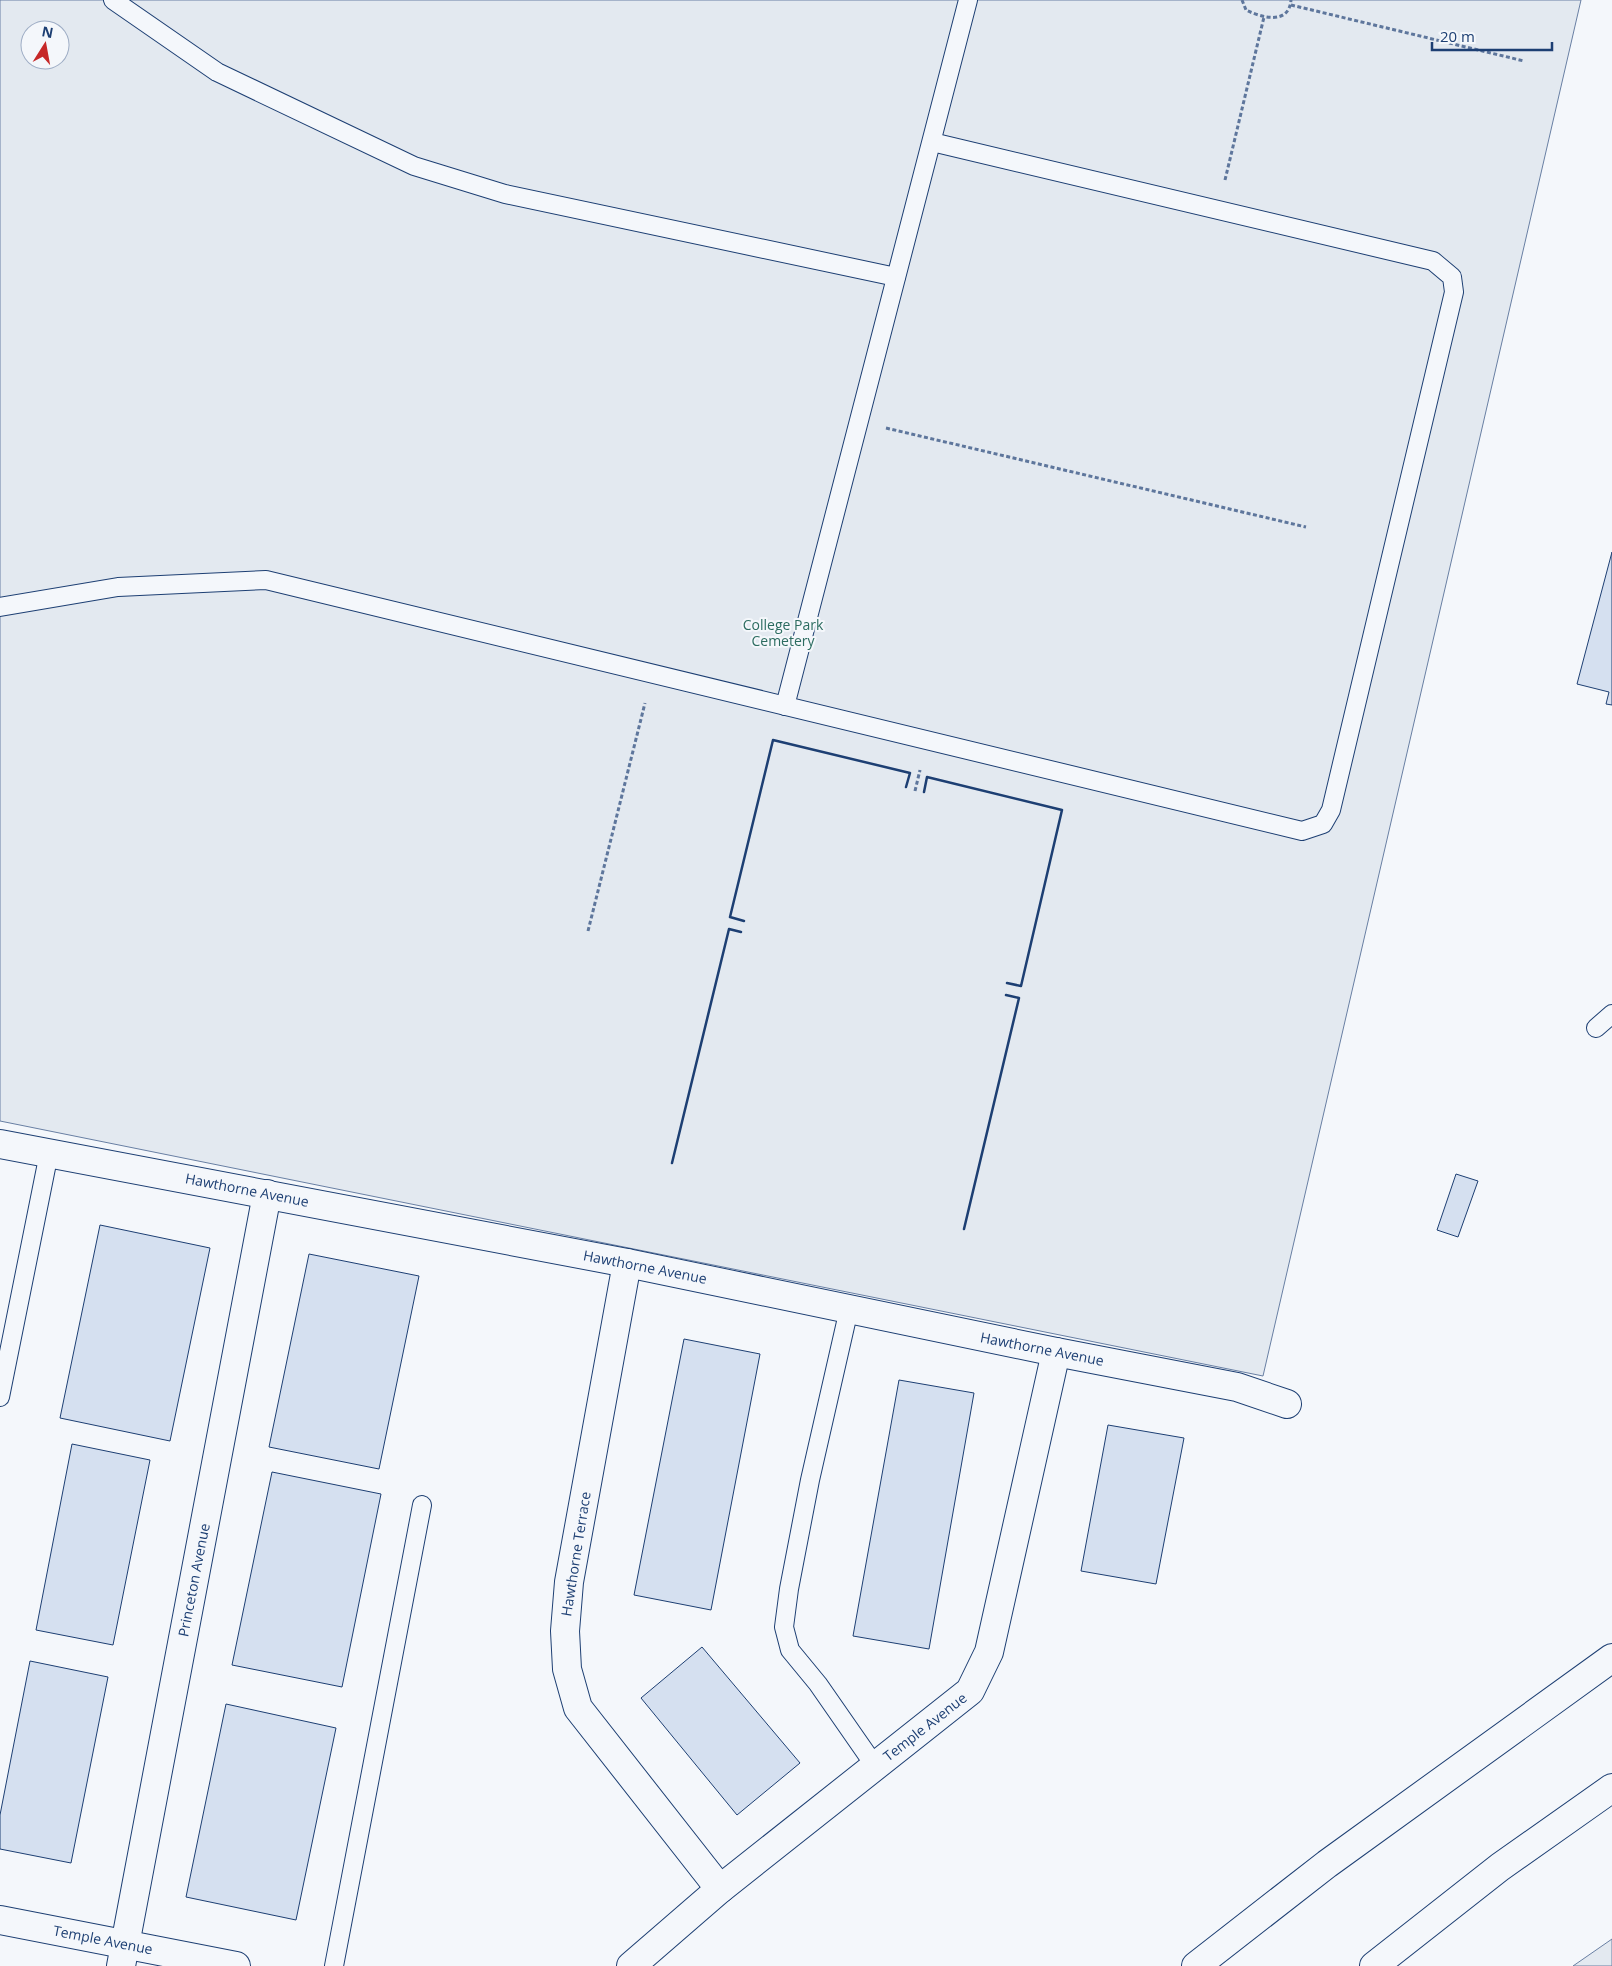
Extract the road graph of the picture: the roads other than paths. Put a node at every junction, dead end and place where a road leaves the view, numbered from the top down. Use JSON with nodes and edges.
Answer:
{"nodes":[{"id":1,"x":113,"y":0,"type":"edge"},
{"id":2,"x":968,"y":0,"type":"edge"},
{"id":3,"x":932,"y":142,"type":"junction"},
{"id":4,"x":896,"y":278,"type":"junction"},
{"id":5,"x":0,"y":607,"type":"edge"},
{"id":6,"x":785,"y":706,"type":"junction"},
{"id":7,"x":1612,"y":1014,"type":"edge"},
{"id":8,"x":1596,"y":1028,"type":"dead end"},
{"id":9,"x":0,"y":1144,"type":"edge"},
{"id":10,"x":48,"y":1153,"type":"junction"},
{"id":11,"x":268,"y":1194,"type":"junction"},
{"id":12,"x":627,"y":1263,"type":"junction"},
{"id":13,"x":849,"y":1309,"type":"junction"},
{"id":14,"x":1056,"y":1352,"type":"junction"},
{"id":15,"x":0,"y":1397,"type":"edge"},
{"id":16,"x":1287,"y":1404,"type":"dead end"},
{"id":17,"x":422,"y":1505,"type":"dead end"},
{"id":18,"x":1612,"y":1658,"type":"edge"},
{"id":19,"x":875,"y":1766,"type":"junction"},
{"id":20,"x":1612,"y":1788,"type":"edge"},
{"id":21,"x":720,"y":1889,"type":"junction"},
{"id":22,"x":0,"y":1920,"type":"edge"},
{"id":23,"x":123,"y":1956,"type":"edge"},
{"id":24,"x":236,"y":1966,"type":"edge"},
{"id":25,"x":334,"y":1966,"type":"edge"},
{"id":26,"x":631,"y":1966,"type":"edge"},
{"id":27,"x":1196,"y":1966,"type":"edge"},
{"id":28,"x":1374,"y":1966,"type":"edge"}],
"edges":[{"from":1,"to":4,"type":"lane"},
{"from":2,"to":3,"type":"lane"},
{"from":3,"to":4,"type":"lane"},
{"from":3,"to":6,"type":"lane"},
{"from":4,"to":6,"type":"lane"},
{"from":5,"to":6,"type":"lane"},
{"from":7,"to":8,"type":"lane"},
{"from":9,"to":10,"type":"main road","name":"Hawthorne Avenue"},
{"from":10,"to":11,"type":"main road","name":"Hawthorne Avenue"},
{"from":10,"to":15,"type":"lane"},
{"from":11,"to":12,"type":"main road","name":"Hawthorne Avenue"},
{"from":11,"to":23,"type":"main road","name":"Princeton Avenue"},
{"from":12,"to":13,"type":"main road","name":"Hawthorne Avenue"},
{"from":12,"to":21,"type":"main road","name":"Hawthorne Terrace"},
{"from":13,"to":14,"type":"main road","name":"Hawthorne Avenue"},
{"from":13,"to":19,"type":"lane"},
{"from":14,"to":16,"type":"main road","name":"Hawthorne Avenue"},
{"from":14,"to":19,"type":"main road","name":"Temple Avenue"},
{"from":17,"to":25,"type":"lane"},
{"from":18,"to":27,"type":"main road"},
{"from":19,"to":21,"type":"main road","name":"Temple Avenue"},
{"from":20,"to":28,"type":"main road"},
{"from":21,"to":26,"type":"main road","name":"Temple Avenue"},
{"from":22,"to":23,"type":"main road","name":"Temple Avenue"},
{"from":23,"to":24,"type":"main road","name":"Temple Avenue"}]}
